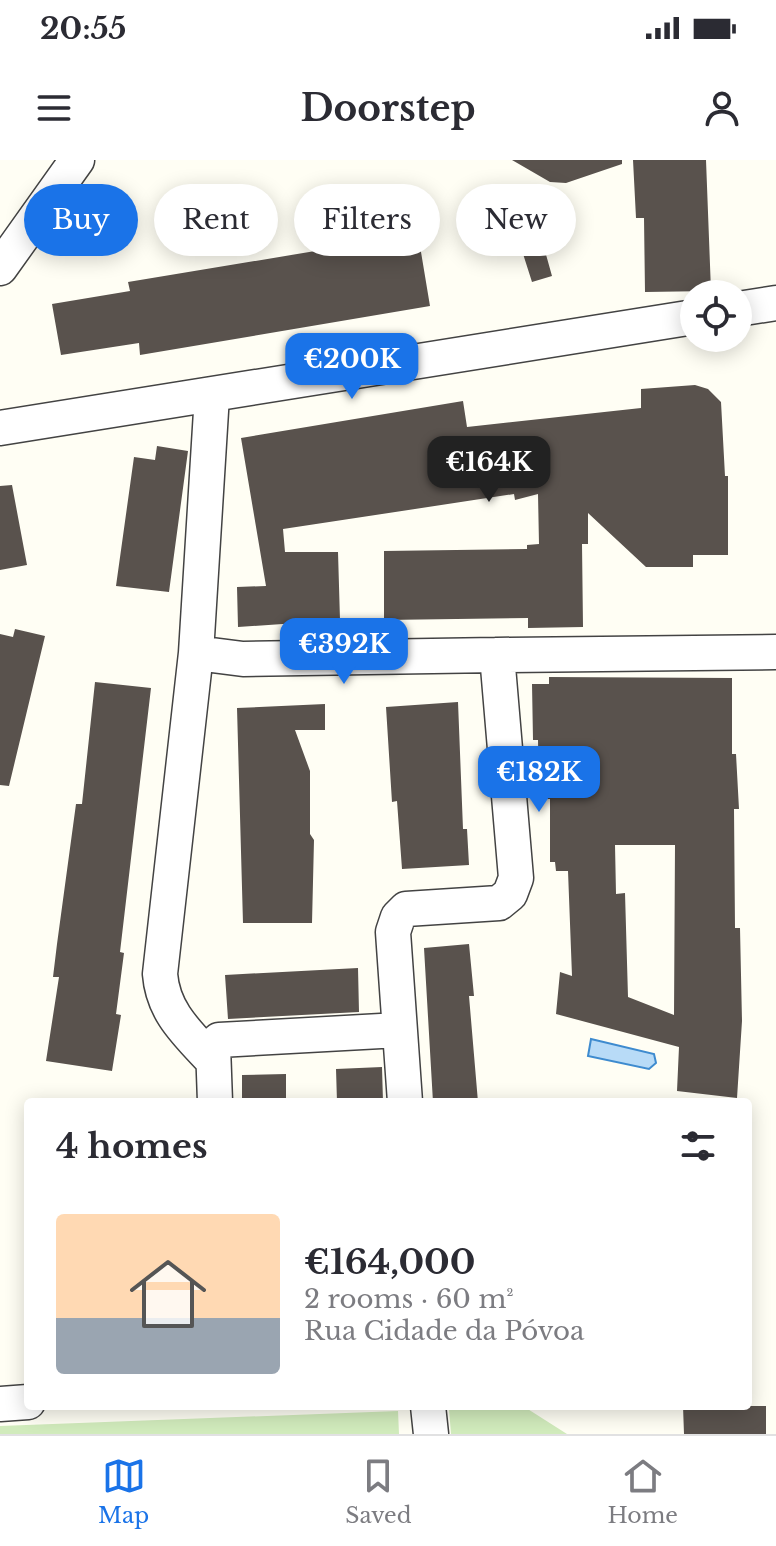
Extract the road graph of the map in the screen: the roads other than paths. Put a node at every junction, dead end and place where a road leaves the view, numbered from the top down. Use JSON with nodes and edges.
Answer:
{"nodes":[{"id":1,"x":77,"y":160,"type":"edge"},
{"id":2,"x":0,"y":268,"type":"edge"},
{"id":3,"x":776,"y":303,"type":"edge"},
{"id":4,"x":752,"y":307,"type":"edge"},
{"id":5,"x":680,"y":319,"type":"edge"},
{"id":6,"x":212,"y":395,"type":"junction"},
{"id":7,"x":0,"y":428,"type":"edge"},
{"id":8,"x":776,"y":652,"type":"edge"},
{"id":9,"x":196,"y":653,"type":"junction"},
{"id":10,"x":497,"y":655,"type":"junction"},
{"id":11,"x":399,"y":1030,"type":"junction"},
{"id":12,"x":212,"y":1060,"type":"junction"},
{"id":13,"x":215,"y":1098,"type":"edge"},
{"id":14,"x":405,"y":1098,"type":"edge"},
{"id":15,"x":24,"y":1402,"type":"edge"},
{"id":16,"x":0,"y":1404,"type":"edge"},
{"id":17,"x":428,"y":1410,"type":"edge"},
{"id":18,"x":431,"y":1434,"type":"edge"}],
"edges":[{"from":1,"to":2,"type":"street"},
{"from":3,"to":4,"type":"street"},
{"from":5,"to":6,"type":"street"},
{"from":6,"to":7,"type":"street"},
{"from":6,"to":9,"type":"street"},
{"from":8,"to":10,"type":"street"},
{"from":9,"to":10,"type":"street"},
{"from":9,"to":12,"type":"street"},
{"from":10,"to":11,"type":"street"},
{"from":11,"to":12,"type":"street"},
{"from":11,"to":14,"type":"street"},
{"from":12,"to":13,"type":"street"},
{"from":15,"to":16,"type":"street"},
{"from":17,"to":18,"type":"street"}]}
